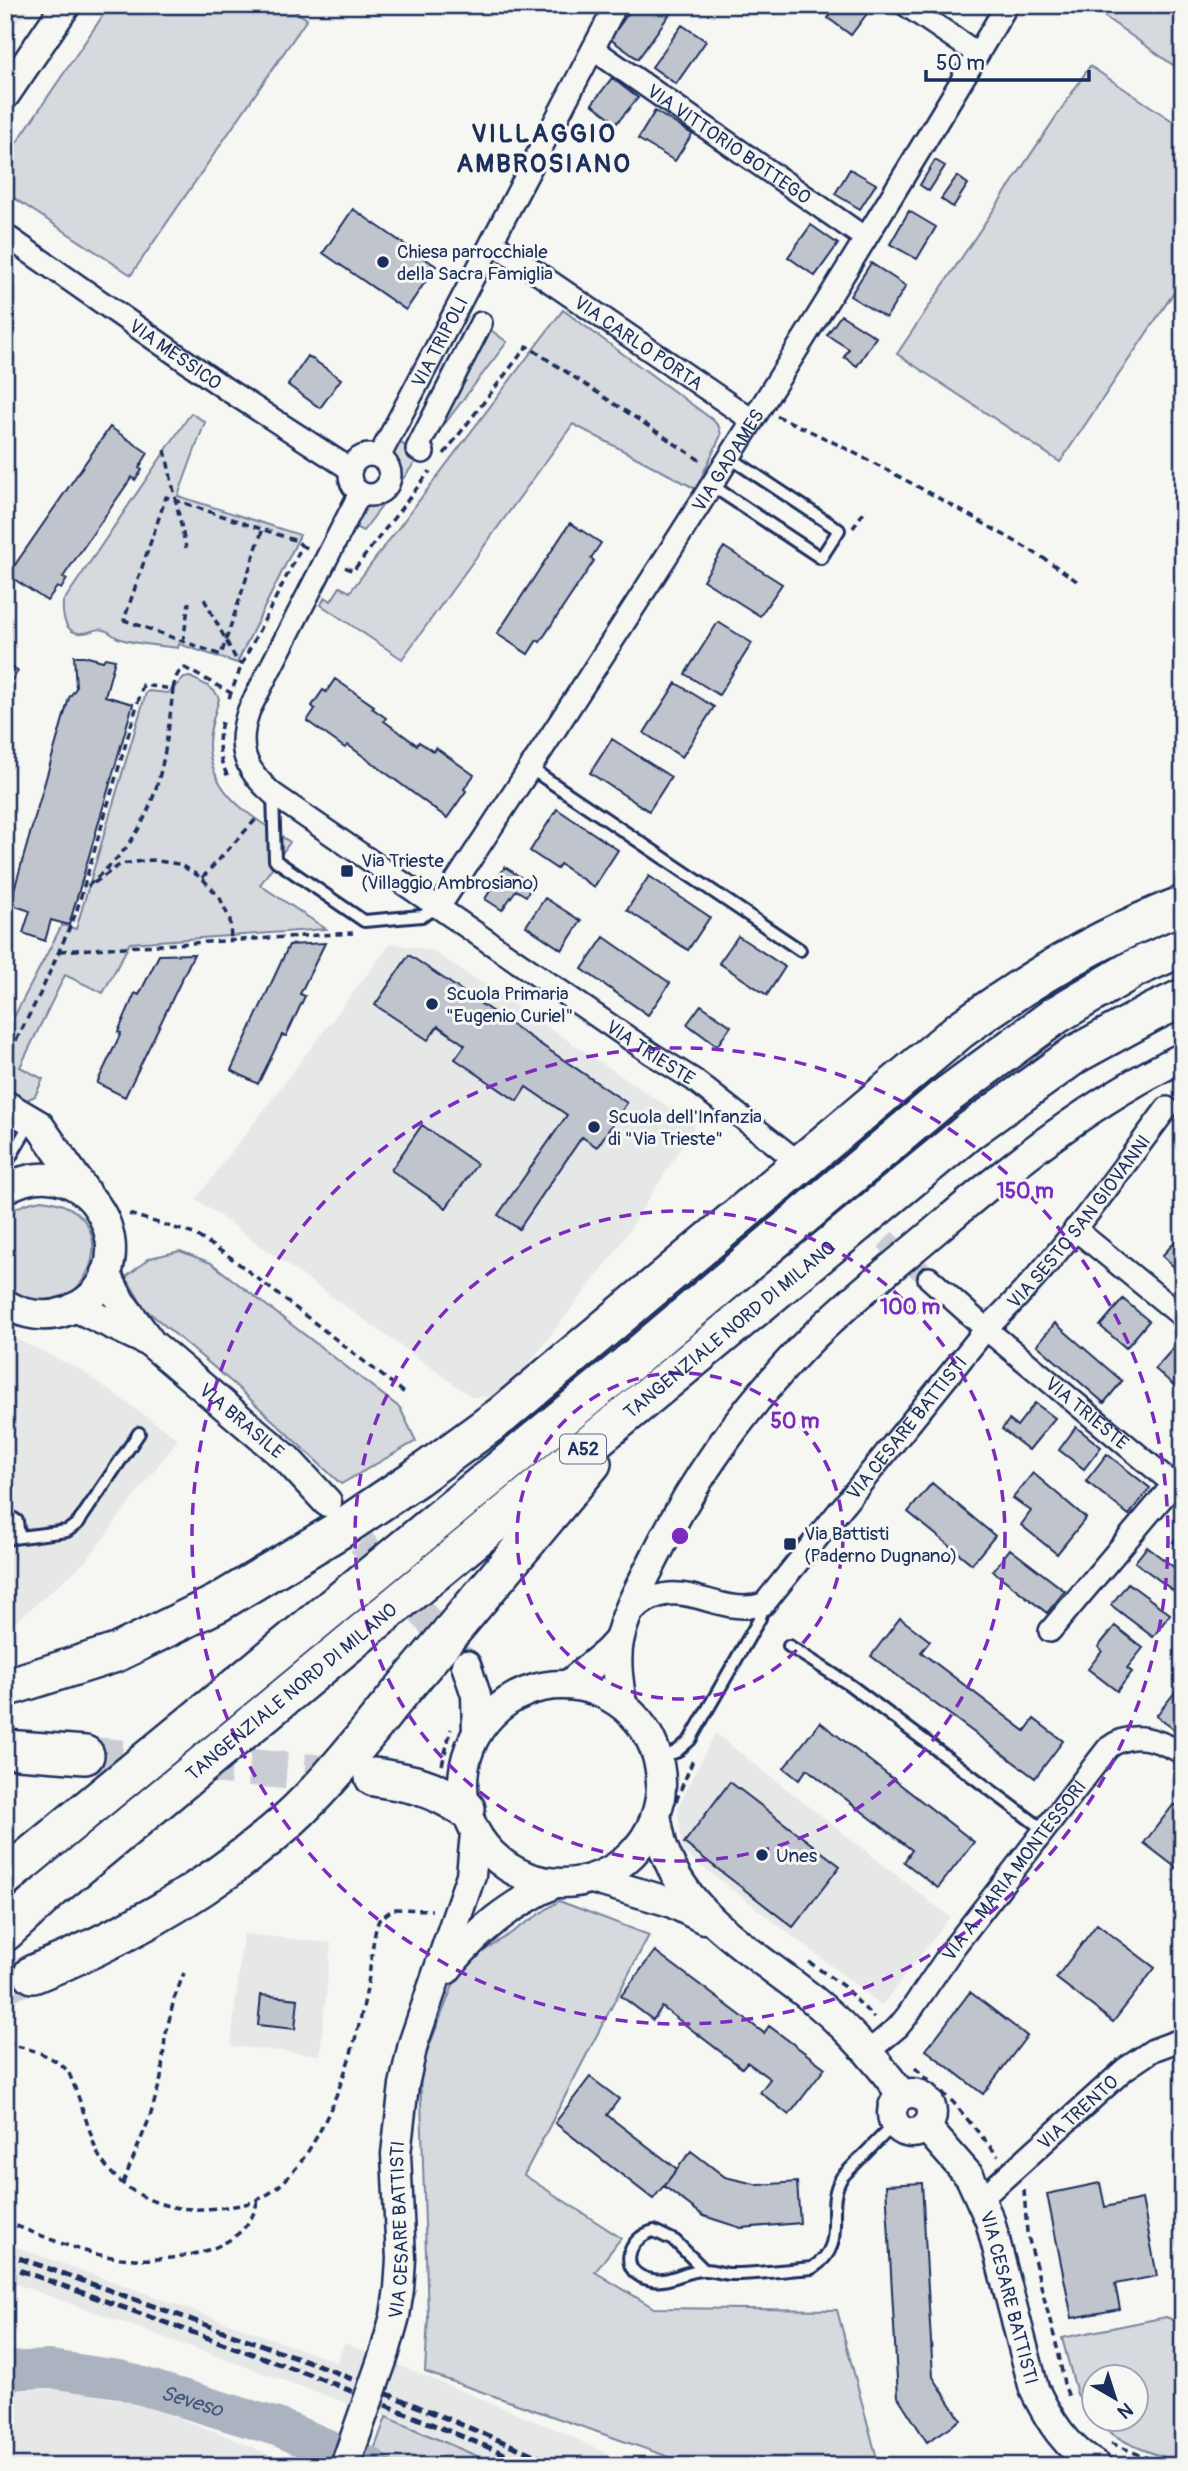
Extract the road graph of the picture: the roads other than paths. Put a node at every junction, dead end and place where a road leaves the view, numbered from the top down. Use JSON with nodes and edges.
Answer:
{"nodes":[{"id":1,"x":66,"y":5,"type":"edge"},
{"id":2,"x":616,"y":5,"type":"edge"},
{"id":3,"x":906,"y":5,"type":"edge"},
{"id":4,"x":1007,"y":5,"type":"edge"},
{"id":5,"x":593,"y":49,"type":"junction"},
{"id":6,"x":978,"y":54,"type":"junction"},
{"id":7,"x":5,"y":95,"type":"edge"},
{"id":8,"x":5,"y":235,"type":"edge"},
{"id":9,"x":865,"y":238,"type":"junction"},
{"id":10,"x":492,"y":242,"type":"junction"},
{"id":11,"x":481,"y":323,"type":"dead end"},
{"id":12,"x":755,"y":415,"type":"junction"},
{"id":13,"x":424,"y":452,"type":"dead end"},
{"id":14,"x":379,"y":457,"type":"junction"},
{"id":15,"x":729,"y":457,"type":"junction"},
{"id":16,"x":350,"y":469,"type":"junction"},
{"id":17,"x":711,"y":485,"type":"junction"},
{"id":18,"x":360,"y":494,"type":"junction"},
{"id":19,"x":530,"y":768,"type":"junction"},
{"id":20,"x":270,"y":807,"type":"junction"},
{"id":21,"x":1183,"y":905,"type":"edge"},
{"id":22,"x":439,"y":907,"type":"junction"},
{"id":23,"x":1183,"y":947,"type":"edge"},
{"id":24,"x":800,"y":950,"type":"dead end"},
{"id":25,"x":1183,"y":998,"type":"edge"},
{"id":26,"x":1183,"y":1057,"type":"edge"},
{"id":27,"x":5,"y":1105,"type":"edge"},
{"id":28,"x":1167,"y":1108,"type":"dead end"},
{"id":29,"x":32,"y":1120,"type":"junction"},
{"id":30,"x":788,"y":1154,"type":"tunnel mouth"},
{"id":31,"x":5,"y":1166,"type":"edge"},
{"id":32,"x":5,"y":1189,"type":"edge"},
{"id":33,"x":96,"y":1205,"type":"junction"},
{"id":34,"x":1075,"y":1229,"type":"junction"},
{"id":35,"x":106,"y":1273,"type":"junction"},
{"id":36,"x":929,"y":1278,"type":"tunnel mouth"},
{"id":37,"x":5,"y":1304,"type":"edge"},
{"id":38,"x":75,"y":1307,"type":"junction"},
{"id":39,"x":1183,"y":1317,"type":"edge"},
{"id":40,"x":986,"y":1329,"type":"junction"},
{"id":41,"x":152,"y":1344,"type":"junction"},
{"id":42,"x":650,"y":1394,"type":"junction"},
{"id":43,"x":139,"y":1433,"type":"dead end"},
{"id":44,"x":1178,"y":1488,"type":"edge"},
{"id":45,"x":327,"y":1502,"type":"tunnel mouth"},
{"id":46,"x":5,"y":1513,"type":"edge"},
{"id":47,"x":19,"y":1537,"type":"junction"},
{"id":48,"x":5,"y":1539,"type":"edge"},
{"id":49,"x":764,"y":1604,"type":"junction"},
{"id":50,"x":624,"y":1628,"type":"junction"},
{"id":51,"x":167,"y":1629,"type":"junction"},
{"id":52,"x":1050,"y":1631,"type":"dead end"},
{"id":53,"x":789,"y":1646,"type":"dead end"},
{"id":54,"x":5,"y":1669,"type":"edge"},
{"id":55,"x":568,"y":1685,"type":"junction"},
{"id":56,"x":5,"y":1688,"type":"edge"},
{"id":57,"x":524,"y":1692,"type":"junction"},
{"id":58,"x":622,"y":1704,"type":"junction"},
{"id":59,"x":464,"y":1730,"type":"junction"},
{"id":60,"x":5,"y":1749,"type":"edge"},
{"id":61,"x":1183,"y":1753,"type":"edge"},
{"id":62,"x":85,"y":1755,"type":"tunnel mouth"},
{"id":63,"x":658,"y":1758,"type":"junction"},
{"id":64,"x":374,"y":1777,"type":"tunnel mouth"},
{"id":65,"x":459,"y":1811,"type":"junction"},
{"id":66,"x":656,"y":1816,"type":"junction"},
{"id":67,"x":1044,"y":1830,"type":"junction"},
{"id":68,"x":5,"y":1877,"type":"edge"},
{"id":69,"x":592,"y":1879,"type":"junction"},
{"id":70,"x":555,"y":1883,"type":"junction"},
{"id":71,"x":722,"y":1929,"type":"junction"},
{"id":72,"x":5,"y":1932,"type":"edge"},
{"id":73,"x":33,"y":1974,"type":"tunnel mouth"},
{"id":74,"x":432,"y":1989,"type":"junction"},
{"id":75,"x":1183,"y":2039,"type":"edge"},
{"id":76,"x":868,"y":2052,"type":"junction"},
{"id":77,"x":902,"y":2095,"type":"junction"},
{"id":78,"x":895,"y":2123,"type":"junction"},
{"id":79,"x":926,"y":2127,"type":"junction"},
{"id":80,"x":981,"y":2200,"type":"junction"},
{"id":81,"x":703,"y":2269,"type":"junction"},
{"id":82,"x":345,"y":2466,"type":"edge"},
{"id":83,"x":1097,"y":2466,"type":"edge"}],
"edges":[{"from":1,"to":7,"type":"street"},
{"from":2,"to":5,"type":"street","name":"VIA TRIPOLI"},
{"from":3,"to":6,"type":"street"},
{"from":4,"to":6,"type":"street","name":"VIA GADAMES"},
{"from":5,"to":9,"type":"street","name":"VIA VITTORIO BOTTEGO"},
{"from":5,"to":10,"type":"street","name":"VIA TRIPOLI"},
{"from":6,"to":9,"type":"street","name":"VIA GADAMES"},
{"from":8,"to":16,"type":"street","name":"VIA MESSICO"},
{"from":9,"to":12,"type":"street","name":"VIA GADAMES"},
{"from":10,"to":12,"type":"street","name":"VIA CARLO PORTA"},
{"from":10,"to":14,"type":"street","name":"VIA TRIPOLI"},
{"from":11,"to":13,"type":"street"},
{"from":12,"to":15,"type":"street","name":"VIA GADAMES"},
{"from":14,"to":16,"type":"street"},
{"from":14,"to":18,"type":"street"},
{"from":15,"to":17,"type":"street","name":"VIA GADAMES"},
{"from":15,"to":17,"type":"lane"},
{"from":16,"to":18,"type":"street"},
{"from":17,"to":19,"type":"street","name":"VIA GADAMES"},
{"from":18,"to":20,"type":"street","name":"VIA TRIESTE"},
{"from":19,"to":22,"type":"street","name":"VIA GADAMES"},
{"from":19,"to":24,"type":"lane"},
{"from":20,"to":22,"type":"street","name":"VIA TRIESTE"},
{"from":20,"to":22,"type":"lane"},
{"from":21,"to":51,"type":"highway"},
{"from":22,"to":30,"type":"street","name":"VIA TRIESTE"},
{"from":23,"to":68,"type":"highway","name":"TANGENZIALE NORD DI MILANO","number":"A52"},
{"from":25,"to":42,"type":"highway","name":"TANGENZIALE NORD DI MILANO","number":"A52"},
{"from":26,"to":50,"type":"street"},
{"from":27,"to":29,"type":"street"},
{"from":28,"to":34,"type":"street","name":"VIA SESTO SAN GIOVANNI"},
{"from":29,"to":31,"type":"lane"},
{"from":29,"to":33,"type":"street"},
{"from":32,"to":33,"type":"street"},
{"from":33,"to":35,"type":"street"},
{"from":34,"to":39,"type":"street"},
{"from":34,"to":40,"type":"street","name":"VIA SESTO SAN GIOVANNI"},
{"from":35,"to":38,"type":"street"},
{"from":35,"to":41,"type":"street","name":"VIA BRASILE"},
{"from":36,"to":40,"type":"street","name":"VIA TRIESTE"},
{"from":37,"to":38,"type":"street"},
{"from":38,"to":41,"type":"street","name":"VIA BRASILE"},
{"from":40,"to":44,"type":"street","name":"VIA TRIESTE"},
{"from":40,"to":49,"type":"street","name":"VIA CESARE BATTISTI"},
{"from":41,"to":45,"type":"street","name":"VIA BRASILE"},
{"from":42,"to":72,"type":"highway","name":"TANGENZIALE NORD DI MILANO","number":"A52"},
{"from":42,"to":73,"type":"highway"},
{"from":43,"to":47,"type":"lane"},
{"from":44,"to":52,"type":"street"},
{"from":46,"to":47,"type":"lane"},
{"from":47,"to":48,"type":"lane"},
{"from":49,"to":50,"type":"street"},
{"from":49,"to":63,"type":"lane","name":"VIA CESARE BATTISTI"},
{"from":50,"to":55,"type":"street"},
{"from":50,"to":58,"type":"street"},
{"from":51,"to":54,"type":"highway"},
{"from":51,"to":56,"type":"highway"},
{"from":53,"to":67,"type":"lane"},
{"from":55,"to":57,"type":"street"},
{"from":55,"to":58,"type":"street"},
{"from":57,"to":59,"type":"street"},
{"from":57,"to":59,"type":"street"},
{"from":58,"to":63,"type":"street"},
{"from":59,"to":65,"type":"street"},
{"from":60,"to":62,"type":"highway"},
{"from":61,"to":67,"type":"street","name":"VIA A. MARIA MONTESSORI"},
{"from":63,"to":66,"type":"street"},
{"from":64,"to":65,"type":"highway"},
{"from":65,"to":70,"type":"street"},
{"from":65,"to":74,"type":"street","name":"VIA CESARE BATTISTI"},
{"from":66,"to":69,"type":"street"},
{"from":66,"to":71,"type":"street"},
{"from":67,"to":76,"type":"street","name":"VIA A. MARIA MONTESSORI"},
{"from":69,"to":70,"type":"street"},
{"from":69,"to":71,"type":"street"},
{"from":70,"to":74,"type":"street","name":"VIA CESARE BATTISTI"},
{"from":71,"to":76,"type":"street"},
{"from":74,"to":82,"type":"street","name":"VIA CESARE BATTISTI","bridge":true},
{"from":75,"to":80,"type":"street","name":"VIA TRENTO"},
{"from":76,"to":77,"type":"street"},
{"from":77,"to":78,"type":"street"},
{"from":77,"to":79,"type":"street"},
{"from":78,"to":79,"type":"street"},
{"from":78,"to":81,"type":"lane"},
{"from":79,"to":80,"type":"street","name":"VIA CESARE BATTISTI"},
{"from":80,"to":83,"type":"street","name":"VIA CESARE BATTISTI"},
{"from":81,"to":81,"type":"lane"}]}
